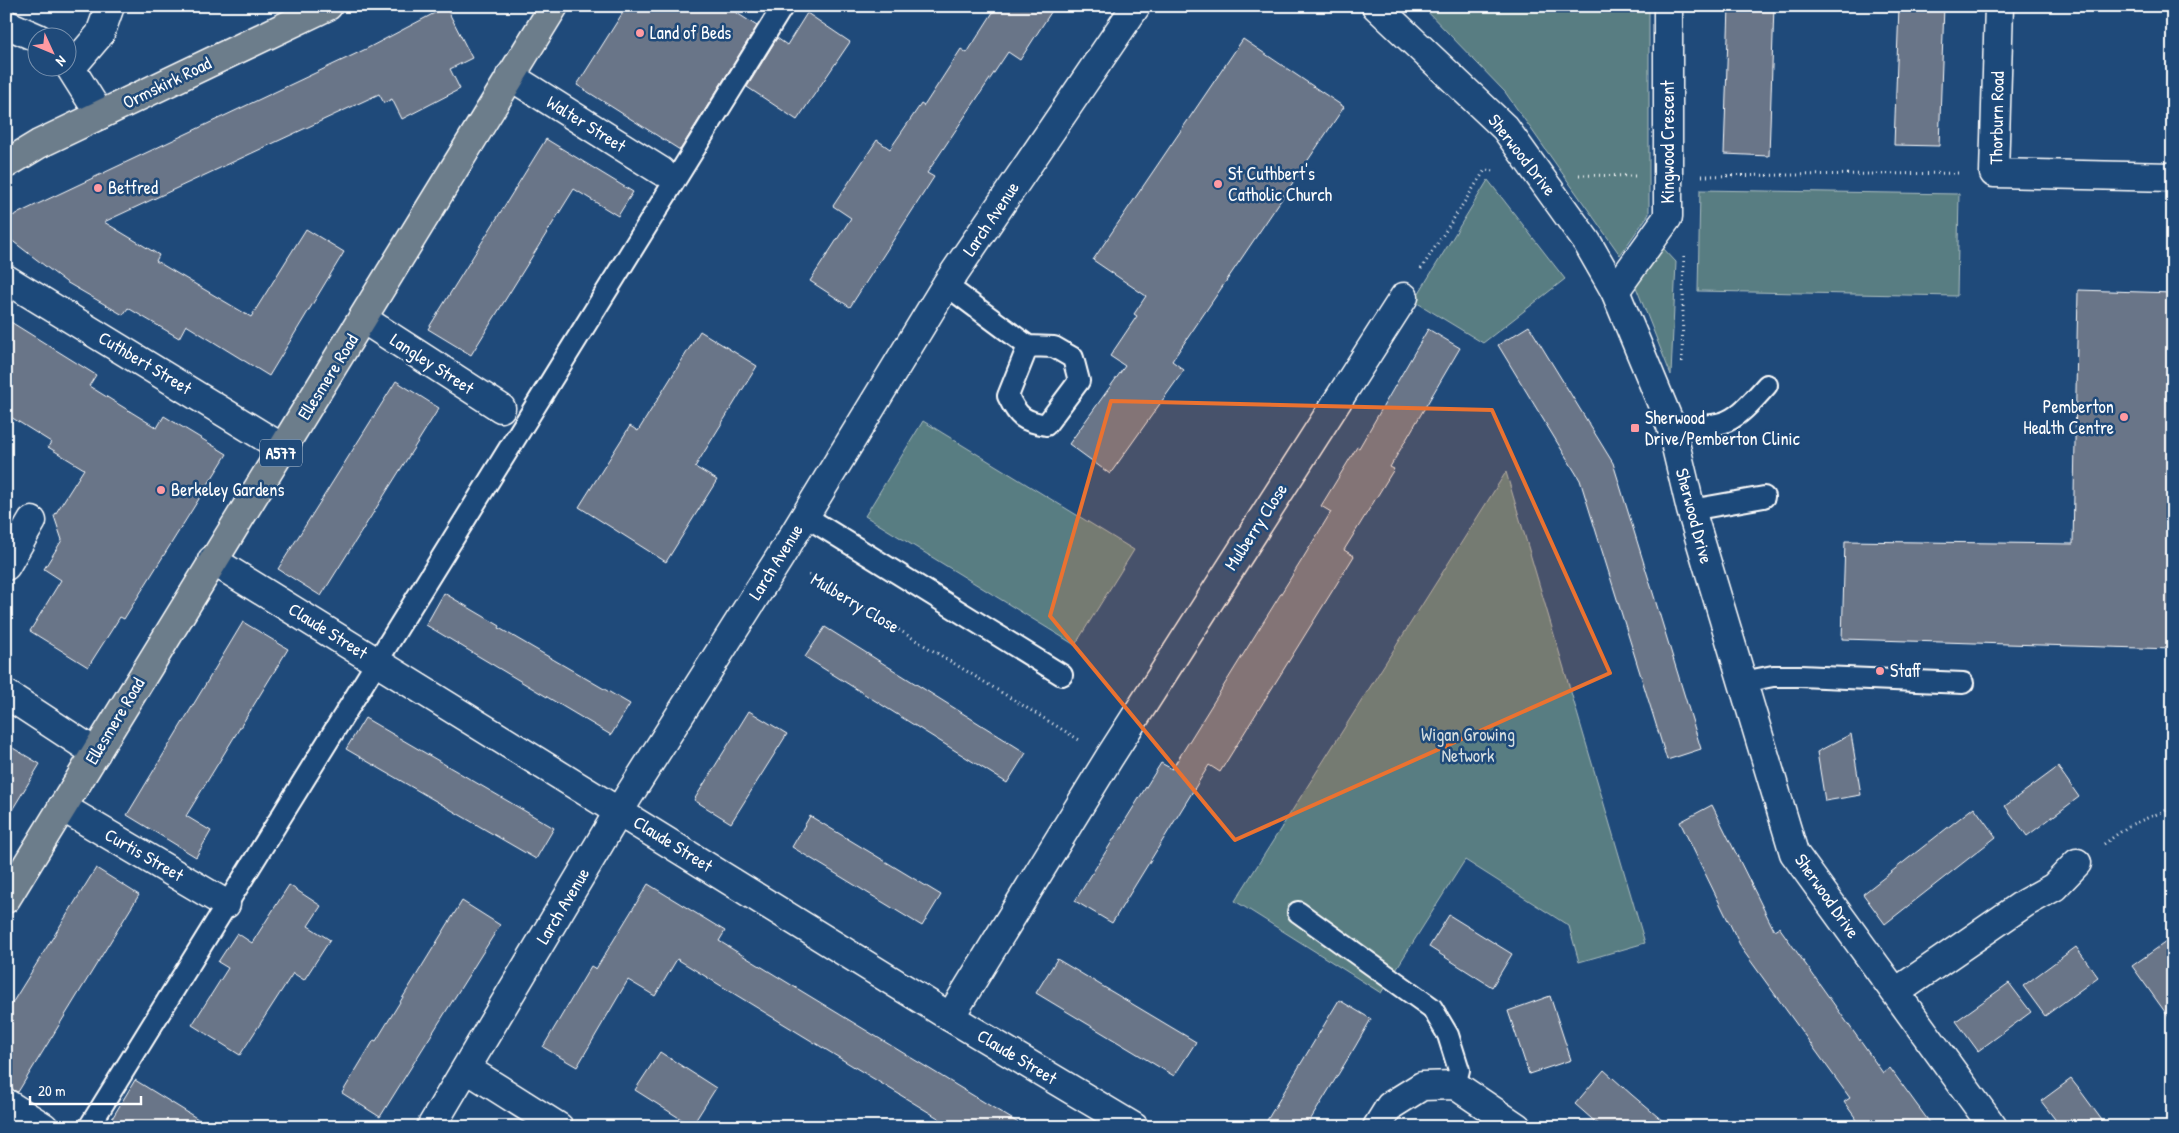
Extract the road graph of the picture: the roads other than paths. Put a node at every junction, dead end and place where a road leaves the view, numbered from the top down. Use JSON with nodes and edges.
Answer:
{"nodes":[{"id":1,"x":110,"y":6,"type":"edge"},
{"id":2,"x":328,"y":6,"type":"edge"},
{"id":3,"x":554,"y":6,"type":"edge"},
{"id":4,"x":783,"y":6,"type":"edge"},
{"id":5,"x":1136,"y":6,"type":"edge"},
{"id":6,"x":1376,"y":6,"type":"edge"},
{"id":7,"x":1668,"y":6,"type":"edge"},
{"id":8,"x":1999,"y":6,"type":"edge"},
{"id":9,"x":6,"y":24,"type":"edge"},
{"id":10,"x":28,"y":34,"type":"edge"},
{"id":11,"x":78,"y":57,"type":"edge"},
{"id":12,"x":510,"y":76,"type":"junction"},
{"id":13,"x":77,"y":78,"type":"edge"},
{"id":14,"x":100,"y":115,"type":"junction"},
{"id":15,"x":6,"y":164,"type":"edge"},
{"id":16,"x":661,"y":171,"type":"dead end"},
{"id":17,"x":2173,"y":177,"type":"edge"},
{"id":18,"x":6,"y":279,"type":"edge"},
{"id":19,"x":946,"y":285,"type":"junction"},
{"id":20,"x":1615,"y":291,"type":"junction"},
{"id":21,"x":1404,"y":297,"type":"road end"},
{"id":22,"x":363,"y":319,"type":"junction"},
{"id":23,"x":1028,"y":346,"type":"dead end"},
{"id":24,"x":1767,"y":384,"type":"dead end"},
{"id":25,"x":501,"y":408,"type":"dead end"},
{"id":26,"x":1670,"y":426,"type":"junction"},
{"id":27,"x":284,"y":449,"type":"junction"},
{"id":28,"x":1764,"y":497,"type":"dead end"},
{"id":29,"x":1691,"y":510,"type":"junction"},
{"id":30,"x":805,"y":516,"type":"junction"},
{"id":31,"x":32,"y":521,"type":"dead end"},
{"id":32,"x":212,"y":560,"type":"junction"},
{"id":33,"x":6,"y":566,"type":"edge"},
{"id":34,"x":376,"y":661,"type":"junction"},
{"id":35,"x":1062,"y":675,"type":"dead end"},
{"id":36,"x":1743,"y":682,"type":"junction"},
{"id":37,"x":1963,"y":684,"type":"dead end"},
{"id":38,"x":6,"y":694,"type":"edge"},
{"id":39,"x":96,"y":753,"type":"junction"},
{"id":40,"x":62,"y":807,"type":"junction"},
{"id":41,"x":619,"y":810,"type":"junction"},
{"id":42,"x":2078,"y":863,"type":"road end"},
{"id":43,"x":6,"y":899,"type":"edge"},
{"id":44,"x":226,"y":904,"type":"junction"},
{"id":45,"x":1298,"y":912,"type":"dead end"},
{"id":46,"x":1896,"y":992,"type":"junction"},
{"id":47,"x":950,"y":1017,"type":"junction"},
{"id":48,"x":467,"y":1069,"type":"junction"},
{"id":49,"x":1456,"y":1085,"type":"junction"},
{"id":50,"x":6,"y":1103,"type":"edge"},
{"id":51,"x":44,"y":1127,"type":"edge"},
{"id":52,"x":89,"y":1127,"type":"edge"},
{"id":53,"x":431,"y":1127,"type":"edge"},
{"id":54,"x":560,"y":1127,"type":"edge"},
{"id":55,"x":1134,"y":1127,"type":"edge"},
{"id":56,"x":1377,"y":1127,"type":"edge"},
{"id":57,"x":1517,"y":1127,"type":"edge"},
{"id":58,"x":1993,"y":1127,"type":"edge"}],
"edges":[{"from":1,"to":11,"type":"street"},
{"from":2,"to":14,"type":"highway","name":"Ormskirk Road"},
{"from":3,"to":12,"type":"highway","name":"Ellesmere Road","number":"A577"},
{"from":4,"to":34,"type":"lane"},
{"from":5,"to":19,"type":"street","name":"Larch Avenue"},
{"from":6,"to":20,"type":"street","name":"Sherwood Drive"},
{"from":7,"to":20,"type":"street","name":"Kingwood Crescent"},
{"from":8,"to":17,"type":"street","name":"Thorburn Road"},
{"from":9,"to":10,"type":"street"},
{"from":12,"to":16,"type":"street","name":"Walter Street"},
{"from":12,"to":22,"type":"highway","name":"Ellesmere Road","number":"A577"},
{"from":13,"to":14,"type":"street"},
{"from":14,"to":15,"type":"highway","name":"Ormskirk Road"},
{"from":18,"to":27,"type":"street","name":"Cuthbert Street"},
{"from":19,"to":23,"type":"lane"},
{"from":19,"to":30,"type":"street","name":"Larch Avenue"},
{"from":20,"to":26,"type":"street","name":"Sherwood Drive"},
{"from":21,"to":47,"type":"street","name":"Mulberry Close"},
{"from":22,"to":25,"type":"street","name":"Langley Street"},
{"from":22,"to":27,"type":"highway","name":"Ellesmere Road","number":"A577"},
{"from":24,"to":26,"type":"lane"},
{"from":26,"to":29,"type":"street","name":"Sherwood Drive"},
{"from":27,"to":32,"type":"highway","name":"Ellesmere Road","number":"A577"},
{"from":28,"to":29,"type":"lane"},
{"from":29,"to":36,"type":"street","name":"Sherwood Drive"},
{"from":30,"to":35,"type":"lane"},
{"from":30,"to":41,"type":"street","name":"Larch Avenue"},
{"from":31,"to":33,"type":"street"},
{"from":32,"to":34,"type":"street","name":"Claude Street"},
{"from":32,"to":39,"type":"highway","name":"Ellesmere Road","number":"A577"},
{"from":34,"to":41,"type":"street","name":"Claude Street"},
{"from":34,"to":44,"type":"lane"},
{"from":36,"to":37,"type":"lane"},
{"from":36,"to":46,"type":"street","name":"Sherwood Drive"},
{"from":38,"to":39,"type":"street"},
{"from":39,"to":40,"type":"highway","name":"Ellesmere Road","number":"A577"},
{"from":40,"to":43,"type":"highway","name":"Ellesmere Road","number":"A577"},
{"from":40,"to":44,"type":"street","name":"Curtis Street"},
{"from":41,"to":47,"type":"street","name":"Claude Street"},
{"from":41,"to":48,"type":"street","name":"Larch Avenue"},
{"from":42,"to":46,"type":"street"},
{"from":44,"to":52,"type":"lane"},
{"from":45,"to":49,"type":"lane"},
{"from":46,"to":58,"type":"street","name":"Sherwood Drive"},
{"from":47,"to":55,"type":"street","name":"Claude Street"},
{"from":48,"to":53,"type":"street","name":"Larch Avenue"},
{"from":48,"to":54,"type":"street"},
{"from":49,"to":56,"type":"street"},
{"from":49,"to":57,"type":"street"},
{"from":50,"to":51,"type":"street"}]}
